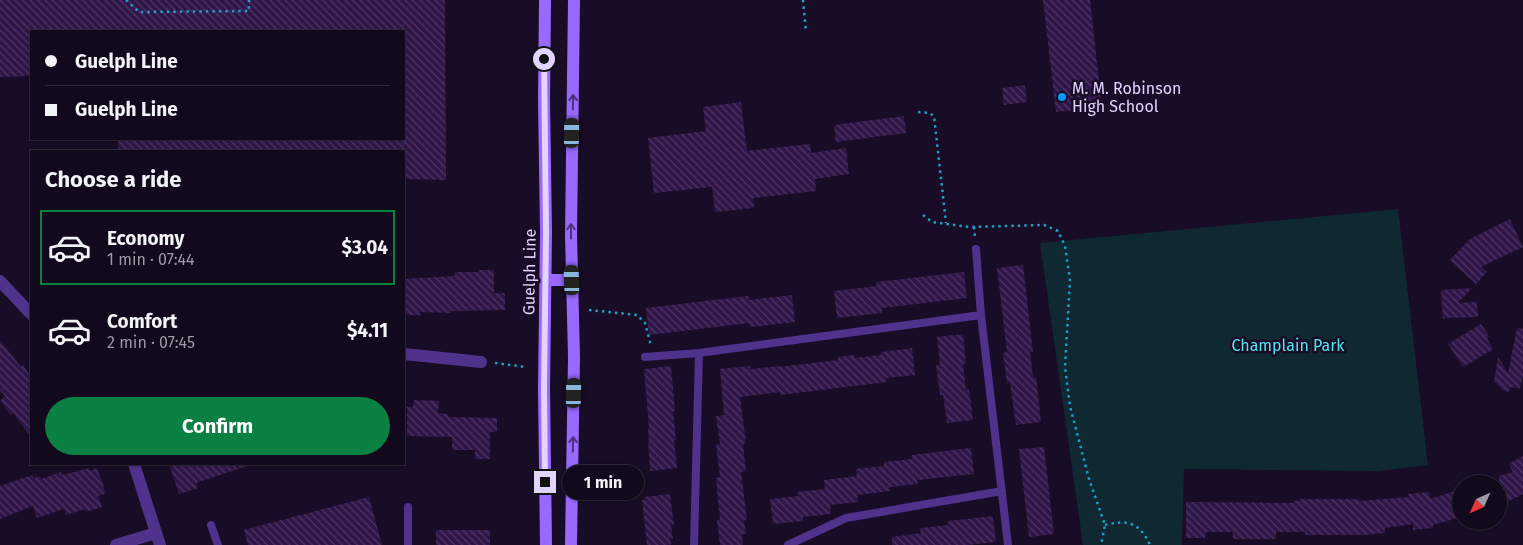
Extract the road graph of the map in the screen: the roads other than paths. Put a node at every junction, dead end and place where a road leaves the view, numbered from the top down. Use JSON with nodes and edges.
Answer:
{"nodes":[{"id":1,"x":545,"y":0,"type":"edge"},
{"id":2,"x":574,"y":0,"type":"edge"},
{"id":3,"x":976,"y":249,"type":"dead end"},
{"id":4,"x":545,"y":280,"type":"junction"},
{"id":5,"x":572,"y":280,"type":"junction"},
{"id":6,"x":0,"y":281,"type":"edge"},
{"id":7,"x":30,"y":313,"type":"edge"},
{"id":8,"x":982,"y":315,"type":"junction"},
{"id":9,"x":699,"y":353,"type":"junction"},
{"id":10,"x":405,"y":354,"type":"edge"},
{"id":11,"x":645,"y":357,"type":"dead end"},
{"id":12,"x":481,"y":362,"type":"road end"},
{"id":13,"x":134,"y":465,"type":"edge"},
{"id":14,"x":1002,"y":491,"type":"junction"},
{"id":15,"x":408,"y":507,"type":"dead end"},
{"id":16,"x":211,"y":525,"type":"dead end"},
{"id":17,"x":158,"y":539,"type":"edge"},
{"id":18,"x":116,"y":545,"type":"edge"},
{"id":19,"x":218,"y":545,"type":"edge"},
{"id":20,"x":408,"y":545,"type":"edge"},
{"id":21,"x":546,"y":545,"type":"edge"},
{"id":22,"x":571,"y":545,"type":"edge"},
{"id":23,"x":694,"y":545,"type":"edge"},
{"id":24,"x":788,"y":545,"type":"edge"},
{"id":25,"x":1008,"y":545,"type":"edge"}],
"edges":[{"from":1,"to":4,"type":"main road","name":"Guelph Line"},
{"from":5,"to":2,"type":"main road","one_way":true},
{"from":3,"to":8,"type":"lane"},
{"from":4,"to":5,"type":"main road"},
{"from":4,"to":21,"type":"main road","name":"Guelph Line"},
{"from":22,"to":5,"type":"main road","one_way":true},
{"from":6,"to":7,"type":"street"},
{"from":8,"to":9,"type":"lane"},
{"from":8,"to":14,"type":"lane"},
{"from":9,"to":11,"type":"lane"},
{"from":9,"to":23,"type":"lane"},
{"from":10,"to":12,"type":"street"},
{"from":13,"to":17,"type":"street"},
{"from":14,"to":24,"type":"lane"},
{"from":14,"to":25,"type":"lane"},
{"from":15,"to":20,"type":"lane"},
{"from":16,"to":19,"type":"lane"},
{"from":17,"to":18,"type":"street"}]}
